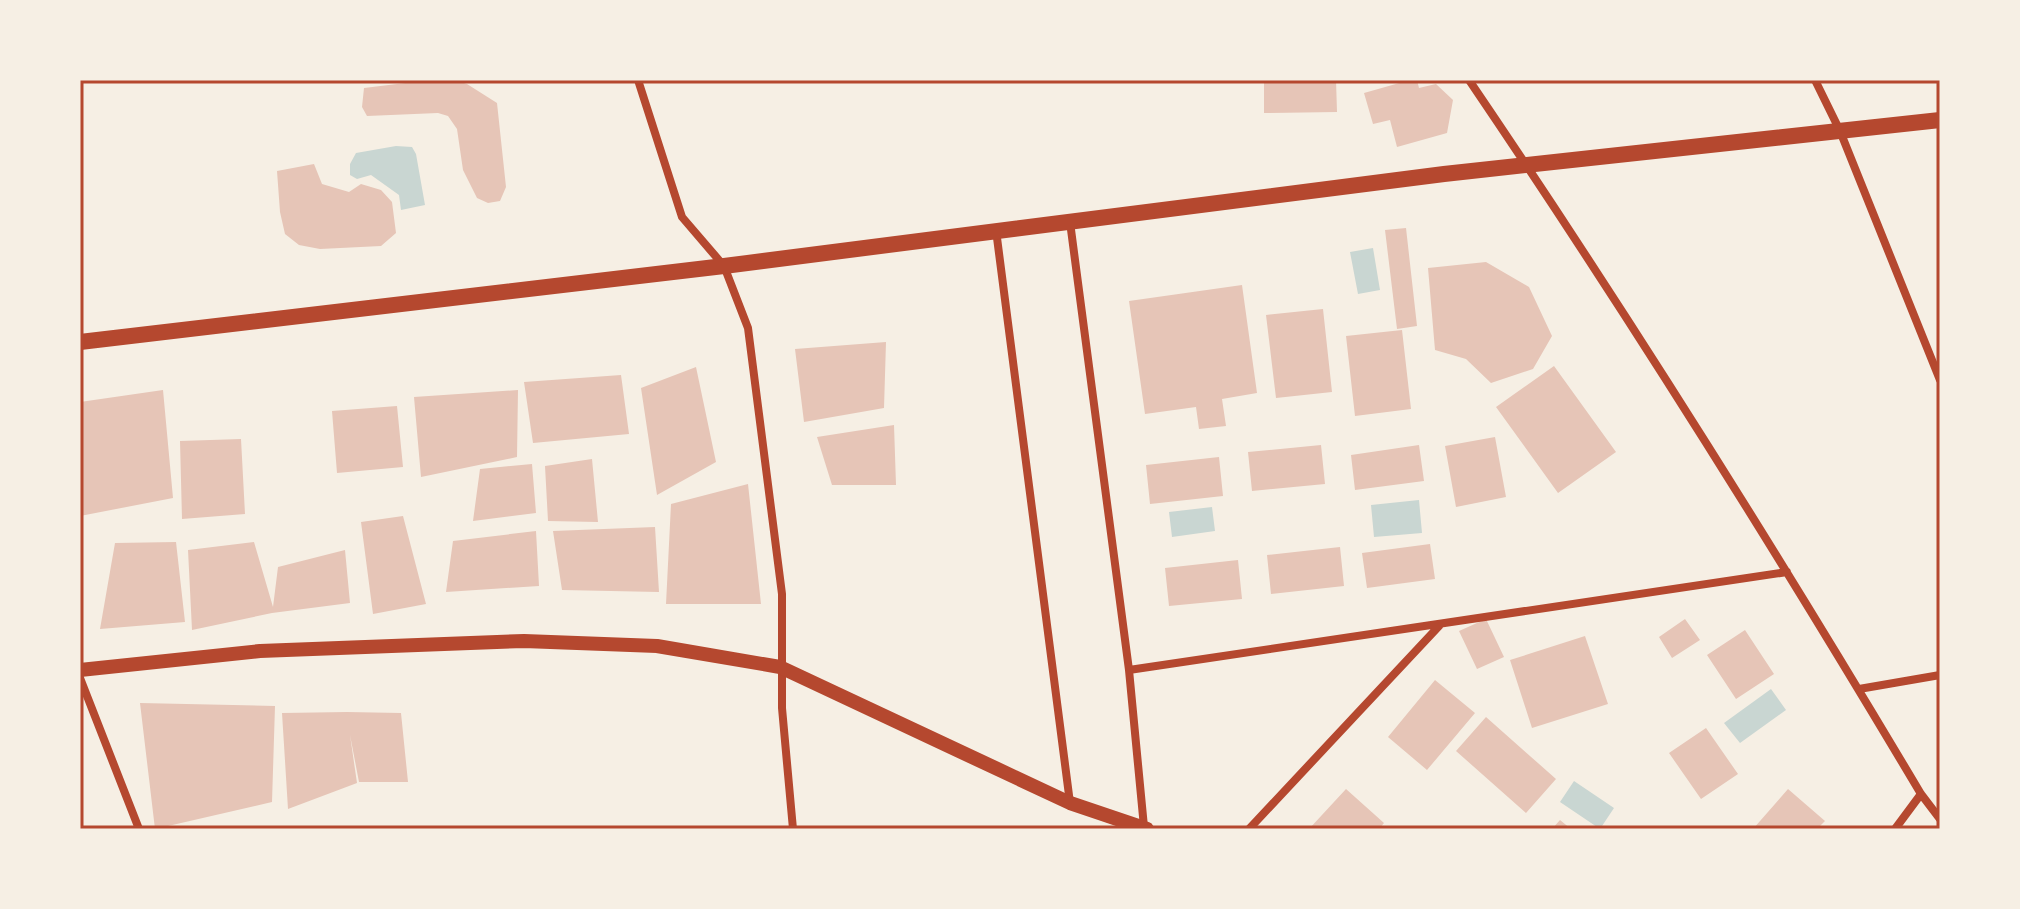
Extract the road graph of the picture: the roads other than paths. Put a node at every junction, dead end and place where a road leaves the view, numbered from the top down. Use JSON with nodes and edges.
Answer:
{"nodes":[{"id":1,"x":638,"y":80,"type":"edge"},
{"id":2,"x":1469,"y":80,"type":"edge"},
{"id":3,"x":1815,"y":80,"type":"edge"},
{"id":4,"x":1940,"y":120,"type":"edge"},
{"id":5,"x":1840,"y":131,"type":"junction"},
{"id":6,"x":1527,"y":165,"type":"junction"},
{"id":7,"x":1070,"y":221,"type":"junction"},
{"id":8,"x":996,"y":230,"type":"junction"},
{"id":9,"x":724,"y":266,"type":"junction"},
{"id":10,"x":80,"y":342,"type":"edge"},
{"id":11,"x":1940,"y":380,"type":"edge"},
{"id":12,"x":1787,"y":572,"type":"junction"},
{"id":13,"x":1440,"y":624,"type":"junction"},
{"id":14,"x":780,"y":667,"type":"junction"},
{"id":15,"x":80,"y":670,"type":"edge"},
{"id":16,"x":1129,"y":670,"type":"junction"},
{"id":17,"x":1940,"y":675,"type":"edge"},
{"id":18,"x":80,"y":678,"type":"edge"},
{"id":19,"x":1859,"y":689,"type":"junction"},
{"id":20,"x":1921,"y":794,"type":"junction"},
{"id":21,"x":1070,"y":803,"type":"junction"},
{"id":22,"x":1940,"y":819,"type":"edge"},
{"id":23,"x":1145,"y":828,"type":"edge"},
{"id":24,"x":139,"y":829,"type":"edge"},
{"id":25,"x":793,"y":829,"type":"edge"},
{"id":26,"x":1249,"y":829,"type":"edge"},
{"id":27,"x":1895,"y":829,"type":"edge"}],
"edges":[{"from":1,"to":9,"type":"street"},
{"from":2,"to":6,"type":"street"},
{"from":3,"to":5,"type":"street"},
{"from":4,"to":5,"type":"main road"},
{"from":5,"to":6,"type":"main road"},
{"from":5,"to":11,"type":"street"},
{"from":6,"to":7,"type":"main road"},
{"from":6,"to":12,"type":"street"},
{"from":7,"to":8,"type":"main road"},
{"from":7,"to":16,"type":"street"},
{"from":8,"to":9,"type":"main road"},
{"from":8,"to":21,"type":"street"},
{"from":9,"to":10,"type":"main road"},
{"from":9,"to":14,"type":"street"},
{"from":12,"to":13,"type":"street"},
{"from":12,"to":19,"type":"street"},
{"from":13,"to":16,"type":"street"},
{"from":13,"to":26,"type":"street"},
{"from":14,"to":15,"type":"street"},
{"from":14,"to":21,"type":"street"},
{"from":14,"to":25,"type":"street"},
{"from":16,"to":23,"type":"street"},
{"from":17,"to":19,"type":"street"},
{"from":18,"to":24,"type":"street"},
{"from":19,"to":20,"type":"street"},
{"from":20,"to":22,"type":"street"},
{"from":20,"to":27,"type":"street"},
{"from":21,"to":23,"type":"street"}]}
